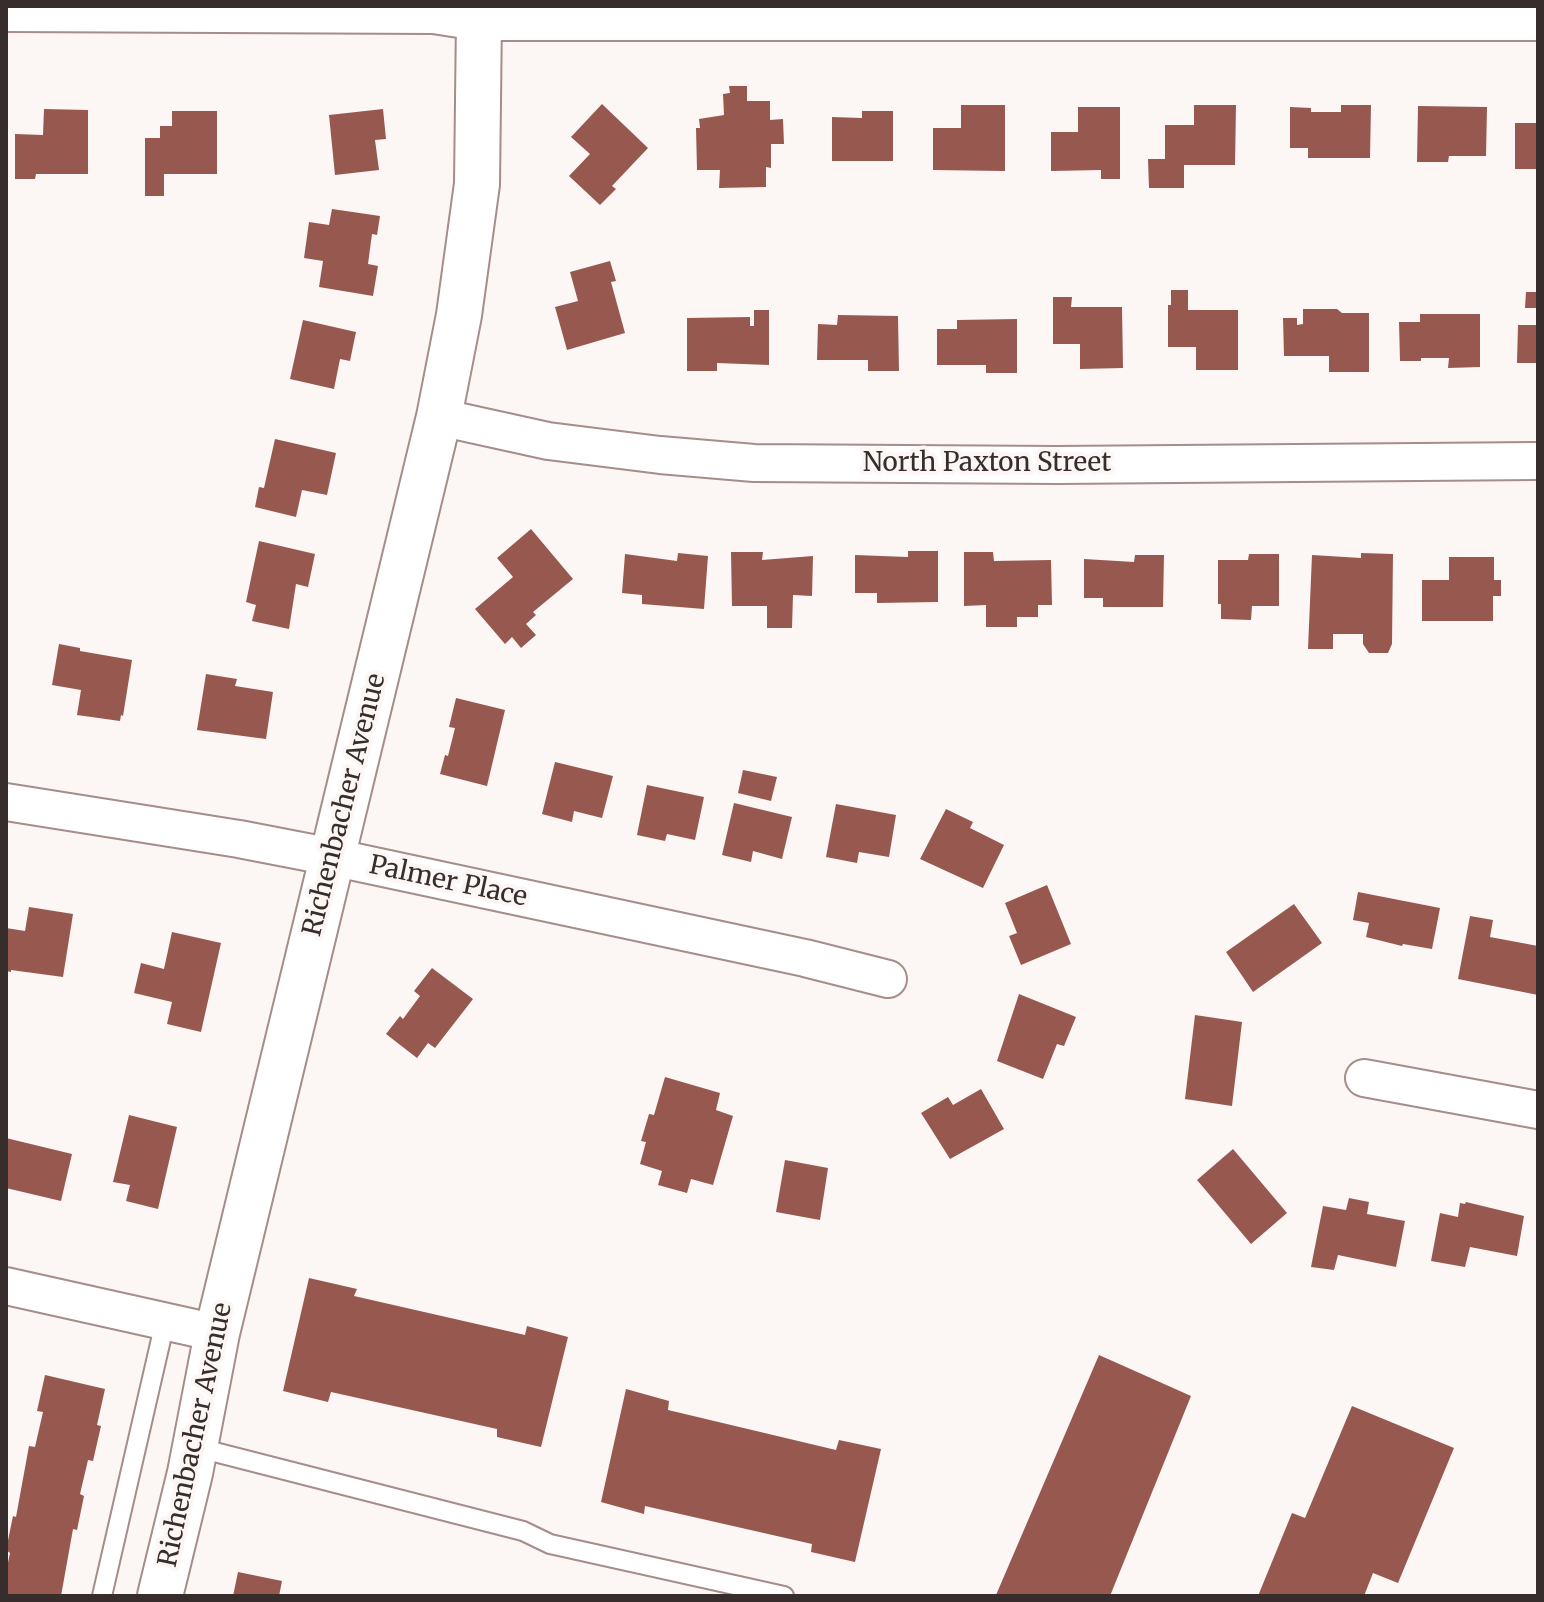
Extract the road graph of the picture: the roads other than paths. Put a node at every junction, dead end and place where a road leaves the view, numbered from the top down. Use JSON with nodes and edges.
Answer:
{"nodes":[{"id":1,"x":6,"y":9,"type":"edge"},
{"id":2,"x":480,"y":12,"type":"edge"},
{"id":3,"x":1538,"y":18,"type":"edge"},
{"id":4,"x":439,"y":417,"type":"junction"},
{"id":5,"x":1538,"y":461,"type":"edge"},
{"id":6,"x":6,"y":802,"type":"edge"},
{"id":7,"x":332,"y":857,"type":"junction"},
{"id":8,"x":888,"y":979,"type":"dead end"},
{"id":9,"x":1364,"y":1078,"type":"dead end"},
{"id":10,"x":1538,"y":1110,"type":"edge"},
{"id":11,"x":6,"y":1286,"type":"edge"},
{"id":12,"x":165,"y":1322,"type":"junction"},
{"id":13,"x":217,"y":1333,"type":"junction"},
{"id":14,"x":195,"y":1447,"type":"junction"},
{"id":15,"x":102,"y":1596,"type":"edge"},
{"id":16,"x":160,"y":1596,"type":"edge"},
{"id":17,"x":784,"y":1596,"type":"edge"}],
"edges":[{"from":1,"to":2,"type":"street"},
{"from":2,"to":3,"type":"street"},
{"from":2,"to":4,"type":"street","name":"Richenbacher Avenue"},
{"from":4,"to":5,"type":"street","name":"North Paxton Street"},
{"from":4,"to":7,"type":"street","name":"Richenbacher Avenue"},
{"from":6,"to":7,"type":"street","name":"Palmer Place"},
{"from":7,"to":8,"type":"street","name":"Palmer Place"},
{"from":7,"to":13,"type":"street","name":"Richenbacher Avenue"},
{"from":9,"to":10,"type":"street"},
{"from":11,"to":12,"type":"street"},
{"from":12,"to":13,"type":"street"},
{"from":12,"to":15,"type":"lane"},
{"from":13,"to":14,"type":"street","name":"Richenbacher Avenue"},
{"from":14,"to":16,"type":"street","name":"Richenbacher Avenue"},
{"from":14,"to":17,"type":"lane"}]}
